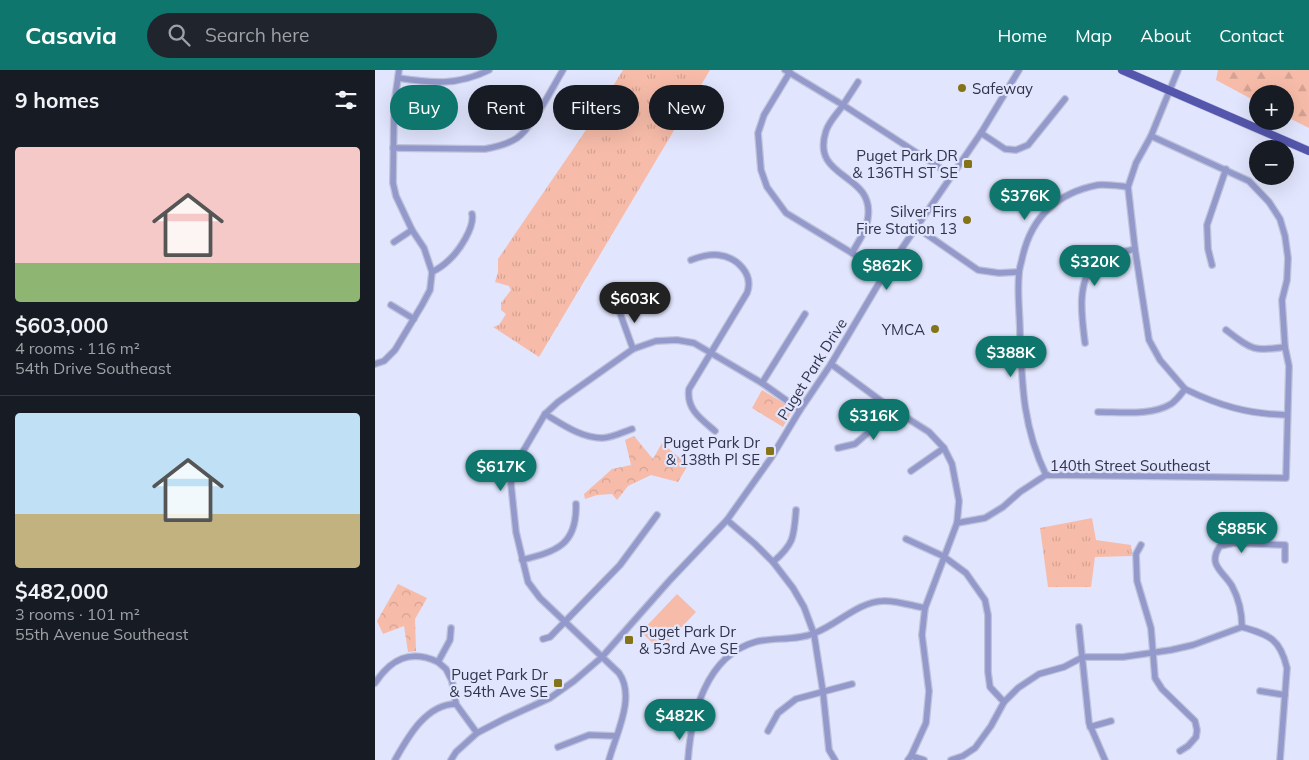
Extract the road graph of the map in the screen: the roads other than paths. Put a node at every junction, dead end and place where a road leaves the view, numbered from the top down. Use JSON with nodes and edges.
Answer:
{"nodes":[{"id":1,"x":399,"y":70,"type":"edge"},
{"id":2,"x":489,"y":70,"type":"edge"},
{"id":3,"x":563,"y":70,"type":"edge"},
{"id":4,"x":1019,"y":70,"type":"edge"},
{"id":5,"x":1123,"y":70,"type":"edge"},
{"id":6,"x":1178,"y":70,"type":"edge"},
{"id":7,"x":788,"y":71,"type":"edge"},
{"id":8,"x":398,"y":78,"type":"junction"},
{"id":9,"x":858,"y":82,"type":"dead end"},
{"id":10,"x":1170,"y":91,"type":"junction"},
{"id":11,"x":1065,"y":99,"type":"dead end"},
{"id":12,"x":843,"y":105,"type":"junction"},
{"id":13,"x":981,"y":134,"type":"junction"},
{"id":14,"x":1151,"y":136,"type":"junction"},
{"id":15,"x":393,"y":148,"type":"junction"},
{"id":16,"x":1309,"y":151,"type":"edge"},
{"id":17,"x":1226,"y":170,"type":"junction"},
{"id":18,"x":951,"y":175,"type":"junction"},
{"id":19,"x":1128,"y":187,"type":"junction"},
{"id":20,"x":471,"y":214,"type":"dead end"},
{"id":21,"x":916,"y":227,"type":"junction"},
{"id":22,"x":412,"y":230,"type":"junction"},
{"id":23,"x":394,"y":242,"type":"dead end"},
{"id":24,"x":1135,"y":249,"type":"junction"},
{"id":25,"x":852,"y":252,"type":"junction"},
{"id":26,"x":691,"y":260,"type":"dead end"},
{"id":27,"x":1212,"y":265,"type":"dead end"},
{"id":28,"x":432,"y":272,"type":"junction"},
{"id":29,"x":1019,"y":272,"type":"junction"},
{"id":30,"x":885,"y":273,"type":"junction"},
{"id":31,"x":621,"y":301,"type":"dead end"},
{"id":32,"x":391,"y":305,"type":"dead end"},
{"id":33,"x":805,"y":314,"type":"dead end"},
{"id":34,"x":414,"y":319,"type":"junction"},
{"id":35,"x":1226,"y":330,"type":"dead end"},
{"id":36,"x":1085,"y":342,"type":"dead end"},
{"id":37,"x":1285,"y":347,"type":"junction"},
{"id":38,"x":633,"y":349,"type":"junction"},
{"id":39,"x":710,"y":353,"type":"junction"},
{"id":40,"x":375,"y":364,"type":"edge"},
{"id":41,"x":831,"y":364,"type":"junction"},
{"id":42,"x":762,"y":383,"type":"junction"},
{"id":43,"x":1185,"y":389,"type":"junction"},
{"id":44,"x":888,"y":406,"type":"junction"},
{"id":45,"x":800,"y":410,"type":"junction"},
{"id":46,"x":1097,"y":412,"type":"dead end"},
{"id":47,"x":545,"y":414,"type":"junction"},
{"id":48,"x":1287,"y":415,"type":"junction"},
{"id":49,"x":632,"y":429,"type":"dead end"},
{"id":50,"x":715,"y":431,"type":"dead end"},
{"id":51,"x":839,"y":448,"type":"dead end"},
{"id":52,"x":944,"y":448,"type":"junction"},
{"id":53,"x":911,"y":471,"type":"dead end"},
{"id":54,"x":1047,"y":475,"type":"junction"},
{"id":55,"x":576,"y":504,"type":"dead end"},
{"id":56,"x":796,"y":510,"type":"dead end"},
{"id":57,"x":657,"y":515,"type":"dead end"},
{"id":58,"x":727,"y":520,"type":"junction"},
{"id":59,"x":957,"y":523,"type":"junction"},
{"id":60,"x":906,"y":538,"type":"dead end"},
{"id":61,"x":1141,"y":544,"type":"dead end"},
{"id":62,"x":943,"y":556,"type":"junction"},
{"id":63,"x":522,"y":560,"type":"junction"},
{"id":64,"x":1285,"y":560,"type":"dead end"},
{"id":65,"x":773,"y":562,"type":"junction"},
{"id":66,"x":925,"y":608,"type":"junction"},
{"id":67,"x":565,"y":622,"type":"junction"},
{"id":68,"x":1079,"y":626,"type":"dead end"},
{"id":69,"x":1242,"y":627,"type":"junction"},
{"id":70,"x":451,"y":628,"type":"dead end"},
{"id":71,"x":814,"y":634,"type":"junction"},
{"id":72,"x":543,"y":639,"type":"dead end"},
{"id":73,"x":1152,"y":653,"type":"junction"},
{"id":74,"x":602,"y":657,"type":"junction"},
{"id":75,"x":1083,"y":657,"type":"junction"},
{"id":76,"x":438,"y":662,"type":"junction"},
{"id":77,"x":375,"y":683,"type":"edge"},
{"id":78,"x":852,"y":684,"type":"dead end"},
{"id":79,"x":1260,"y":690,"type":"dead end"},
{"id":80,"x":823,"y":692,"type":"junction"},
{"id":81,"x":1285,"y":695,"type":"junction"},
{"id":82,"x":1004,"y":702,"type":"junction"},
{"id":83,"x":455,"y":704,"type":"junction"},
{"id":84,"x":1111,"y":722,"type":"dead end"},
{"id":85,"x":1090,"y":726,"type":"junction"},
{"id":86,"x":768,"y":730,"type":"dead end"},
{"id":87,"x":477,"y":733,"type":"junction"},
{"id":88,"x":616,"y":736,"type":"junction"},
{"id":89,"x":558,"y":747,"type":"dead end"},
{"id":90,"x":1180,"y":751,"type":"dead end"},
{"id":91,"x":910,"y":758,"type":"edge"},
{"id":92,"x":395,"y":760,"type":"edge"},
{"id":93,"x":451,"y":760,"type":"edge"},
{"id":94,"x":609,"y":760,"type":"edge"},
{"id":95,"x":689,"y":760,"type":"edge"},
{"id":96,"x":835,"y":760,"type":"edge"},
{"id":97,"x":925,"y":760,"type":"edge"},
{"id":98,"x":951,"y":760,"type":"edge"},
{"id":99,"x":1105,"y":760,"type":"edge"},
{"id":100,"x":1280,"y":760,"type":"edge"}],
"edges":[{"from":1,"to":8,"type":"street"},
{"from":2,"to":8,"type":"street"},
{"from":3,"to":15,"type":"street"},
{"from":4,"to":13,"type":"street","name":"Puget Park Drive"},
{"from":5,"to":10,"type":"main road"},
{"from":6,"to":10,"type":"street"},
{"from":7,"to":12,"type":"street"},
{"from":7,"to":25,"type":"street"},
{"from":8,"to":15,"type":"street"},
{"from":9,"to":12,"type":"street"},
{"from":10,"to":14,"type":"street"},
{"from":10,"to":16,"type":"main road"},
{"from":11,"to":13,"type":"street"},
{"from":12,"to":18,"type":"street"},
{"from":12,"to":25,"type":"street"},
{"from":13,"to":18,"type":"street","name":"Puget Park Drive"},
{"from":14,"to":17,"type":"street"},
{"from":14,"to":19,"type":"street"},
{"from":15,"to":22,"type":"street"},
{"from":17,"to":27,"type":"street"},
{"from":17,"to":37,"type":"street"},
{"from":18,"to":21,"type":"street","name":"Puget Park Drive"},
{"from":19,"to":24,"type":"street"},
{"from":19,"to":29,"type":"street"},
{"from":20,"to":28,"type":"street"},
{"from":21,"to":29,"type":"street"},
{"from":21,"to":30,"type":"street","name":"Puget Park Drive"},
{"from":22,"to":23,"type":"street"},
{"from":22,"to":28,"type":"street"},
{"from":24,"to":36,"type":"street"},
{"from":24,"to":43,"type":"street"},
{"from":25,"to":30,"type":"street"},
{"from":26,"to":39,"type":"street"},
{"from":28,"to":34,"type":"street"},
{"from":29,"to":54,"type":"street"},
{"from":30,"to":41,"type":"street","name":"Puget Park Drive"},
{"from":31,"to":38,"type":"street"},
{"from":32,"to":34,"type":"street"},
{"from":33,"to":42,"type":"street"},
{"from":34,"to":40,"type":"street"},
{"from":35,"to":37,"type":"street"},
{"from":37,"to":48,"type":"street"},
{"from":38,"to":39,"type":"street"},
{"from":38,"to":47,"type":"street"},
{"from":39,"to":42,"type":"street"},
{"from":39,"to":50,"type":"street"},
{"from":41,"to":44,"type":"street"},
{"from":41,"to":45,"type":"street","name":"Puget Park Drive"},
{"from":42,"to":45,"type":"street"},
{"from":43,"to":46,"type":"street"},
{"from":43,"to":48,"type":"street"},
{"from":44,"to":51,"type":"street"},
{"from":44,"to":52,"type":"street"},
{"from":45,"to":58,"type":"street","name":"Puget Park Drive"},
{"from":47,"to":49,"type":"street"},
{"from":47,"to":63,"type":"street"},
{"from":48,"to":54,"type":"street","name":"140th Street Southeast"},
{"from":52,"to":53,"type":"street"},
{"from":52,"to":59,"type":"street"},
{"from":54,"to":59,"type":"street","name":"140th Street Southeast"},
{"from":55,"to":63,"type":"street"},
{"from":56,"to":65,"type":"street"},
{"from":57,"to":67,"type":"street"},
{"from":58,"to":65,"type":"street"},
{"from":58,"to":74,"type":"street","name":"Puget Park Drive"},
{"from":59,"to":62,"type":"street"},
{"from":60,"to":62,"type":"street"},
{"from":61,"to":73,"type":"street"},
{"from":62,"to":66,"type":"street"},
{"from":62,"to":82,"type":"street"},
{"from":63,"to":67,"type":"street"},
{"from":64,"to":69,"type":"street"},
{"from":65,"to":71,"type":"street"},
{"from":66,"to":71,"type":"street"},
{"from":66,"to":91,"type":"street"},
{"from":67,"to":72,"type":"street"},
{"from":67,"to":74,"type":"street"},
{"from":68,"to":75,"type":"street"},
{"from":69,"to":73,"type":"street"},
{"from":69,"to":81,"type":"street"},
{"from":70,"to":76,"type":"street"},
{"from":71,"to":80,"type":"street"},
{"from":71,"to":95,"type":"street"},
{"from":73,"to":75,"type":"street"},
{"from":73,"to":90,"type":"street"},
{"from":74,"to":87,"type":"street","name":"Puget Park Drive"},
{"from":74,"to":88,"type":"street"},
{"from":75,"to":82,"type":"street"},
{"from":75,"to":85,"type":"street"},
{"from":76,"to":77,"type":"street"},
{"from":76,"to":83,"type":"street"},
{"from":78,"to":80,"type":"street"},
{"from":79,"to":81,"type":"street"},
{"from":80,"to":86,"type":"street"},
{"from":80,"to":96,"type":"street"},
{"from":81,"to":100,"type":"street"},
{"from":82,"to":98,"type":"street"},
{"from":83,"to":87,"type":"street"},
{"from":83,"to":92,"type":"street"},
{"from":84,"to":85,"type":"street"},
{"from":85,"to":99,"type":"street"},
{"from":87,"to":93,"type":"street","name":"Puget Park Drive"},
{"from":88,"to":89,"type":"street"},
{"from":88,"to":94,"type":"street"},
{"from":91,"to":97,"type":"street"}]}
